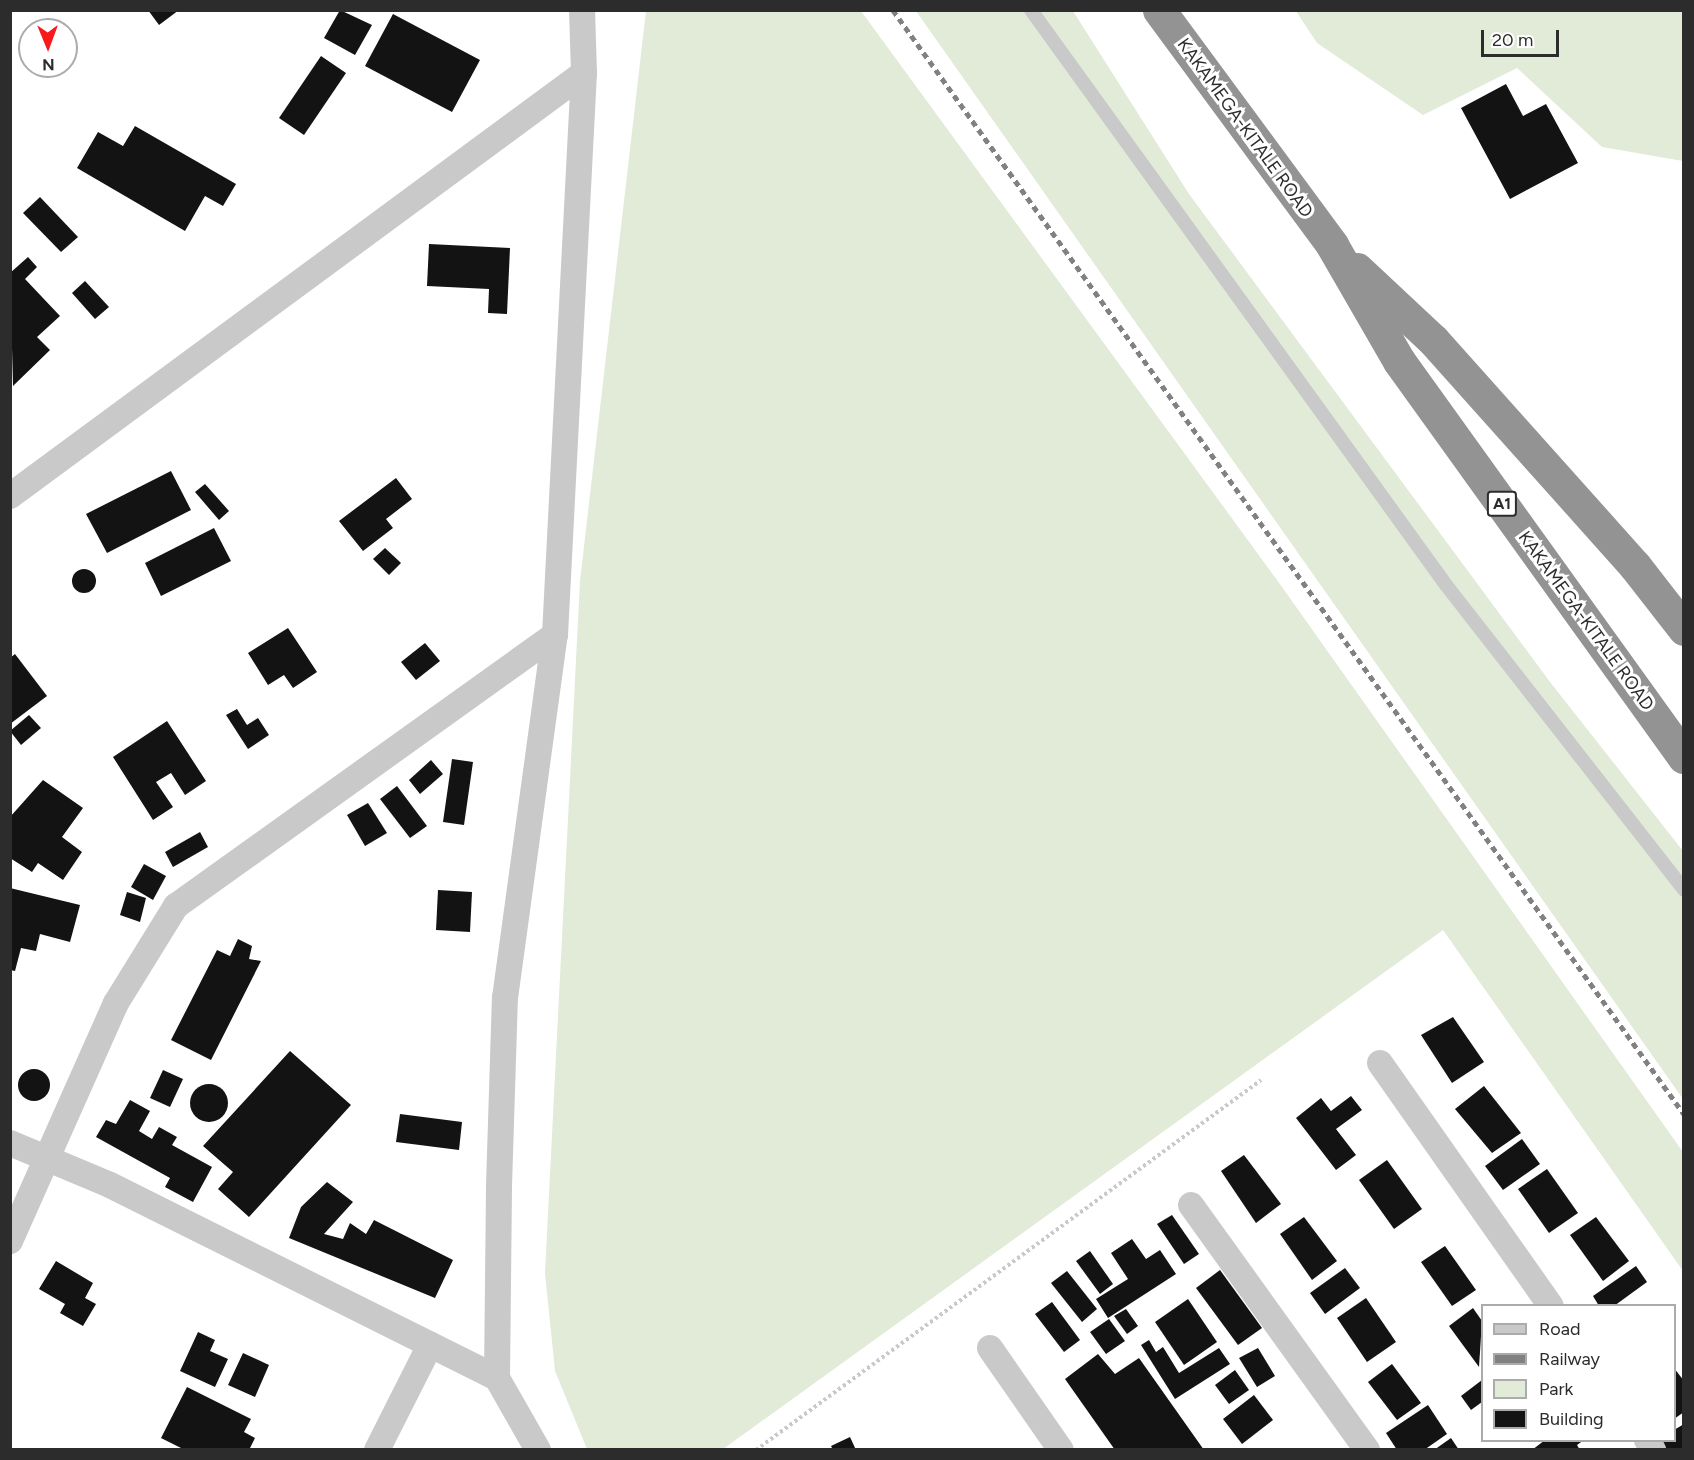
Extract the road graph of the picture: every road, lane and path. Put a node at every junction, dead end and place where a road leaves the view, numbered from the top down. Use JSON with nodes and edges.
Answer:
{"nodes":[{"id":1,"x":582,"y":10,"type":"edge"},
{"id":2,"x":1032,"y":10,"type":"edge"},
{"id":3,"x":1159,"y":10,"type":"edge"},
{"id":4,"x":584,"y":73,"type":"junction"},
{"id":5,"x":1332,"y":245,"type":"junction"},
{"id":6,"x":10,"y":496,"type":"edge"},
{"id":7,"x":1683,"y":629,"type":"edge"},
{"id":8,"x":555,"y":635,"type":"junction"},
{"id":9,"x":1683,"y":757,"type":"edge"},
{"id":10,"x":1683,"y":890,"type":"edge"},
{"id":11,"x":1380,"y":1063,"type":"dead end"},
{"id":12,"x":1261,"y":1080,"type":"dead end"},
{"id":13,"x":10,"y":1143,"type":"edge"},
{"id":14,"x":48,"y":1162,"type":"junction"},
{"id":15,"x":1191,"y":1205,"type":"dead end"},
{"id":16,"x":10,"y":1241,"type":"edge"},
{"id":17,"x":1550,"y":1304,"type":"edge"},
{"id":18,"x":430,"y":1345,"type":"junction"},
{"id":19,"x":990,"y":1348,"type":"dead end"},
{"id":20,"x":497,"y":1378,"type":"junction"},
{"id":21,"x":377,"y":1449,"type":"edge"},
{"id":22,"x":538,"y":1449,"type":"edge"},
{"id":23,"x":756,"y":1449,"type":"edge"},
{"id":24,"x":1061,"y":1449,"type":"edge"},
{"id":25,"x":1367,"y":1449,"type":"edge"}],
"edges":[{"from":1,"to":4,"type":"street"},
{"from":2,"to":10,"type":"lane"},
{"from":3,"to":5,"type":"highway","name":"KAKAMEGA-KITALE ROAD","number":"A1"},
{"from":4,"to":6,"type":"street"},
{"from":4,"to":8,"type":"street"},
{"from":5,"to":7,"type":"highway","name":"KAKAMEGA-KITALE ROAD","number":"A1"},
{"from":5,"to":9,"type":"highway","name":"KAKAMEGA-KITALE ROAD","number":"A1"},
{"from":8,"to":14,"type":"street"},
{"from":8,"to":20,"type":"street"},
{"from":11,"to":17,"type":"street"},
{"from":12,"to":23,"type":"path"},
{"from":13,"to":14,"type":"street"},
{"from":14,"to":16,"type":"street"},
{"from":14,"to":18,"type":"street"},
{"from":15,"to":25,"type":"street"},
{"from":18,"to":20,"type":"street"},
{"from":18,"to":21,"type":"street"},
{"from":19,"to":24,"type":"street"},
{"from":20,"to":22,"type":"street"}]}
